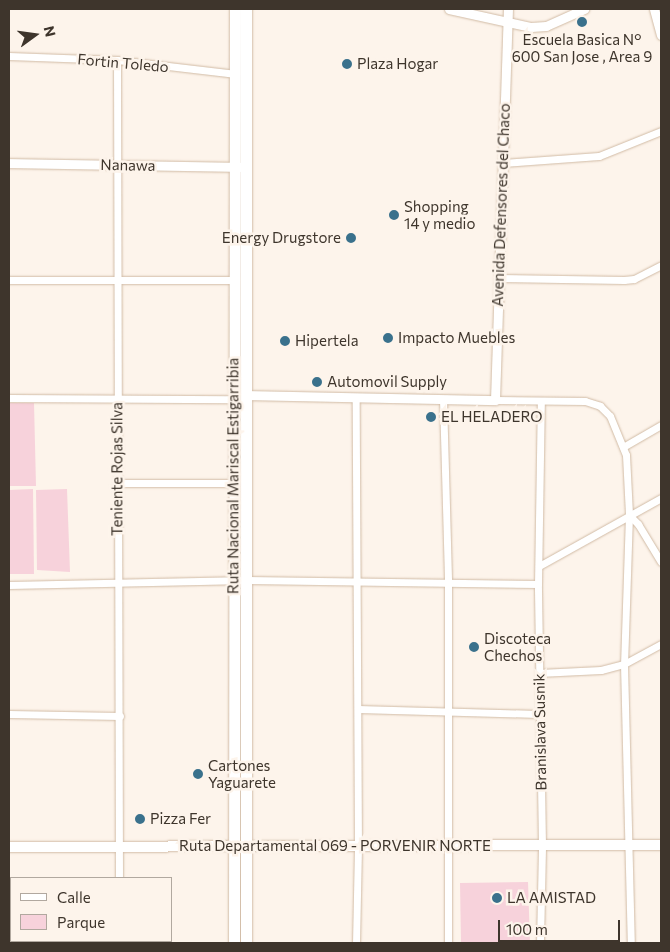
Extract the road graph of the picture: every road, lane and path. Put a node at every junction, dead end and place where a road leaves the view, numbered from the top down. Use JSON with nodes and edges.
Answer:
{"nodes":[{"id":1,"x":235,"y":9,"type":"edge"},
{"id":2,"x":246,"y":9,"type":"edge"},
{"id":3,"x":449,"y":9,"type":"edge"},
{"id":4,"x":508,"y":9,"type":"edge"},
{"id":5,"x":584,"y":9,"type":"edge"},
{"id":6,"x":654,"y":9,"type":"edge"},
{"id":7,"x":508,"y":22,"type":"junction"},
{"id":8,"x":661,"y":35,"type":"edge"},
{"id":9,"x":9,"y":56,"type":"edge"},
{"id":10,"x":117,"y":60,"type":"junction"},
{"id":11,"x":236,"y":74,"type":"junction"},
{"id":12,"x":661,"y":131,"type":"edge"},
{"id":13,"x":9,"y":163,"type":"edge"},
{"id":14,"x":503,"y":163,"type":"junction"},
{"id":15,"x":118,"y":165,"type":"junction"},
{"id":16,"x":235,"y":167,"type":"junction"},
{"id":17,"x":248,"y":167,"type":"junction"},
{"id":18,"x":661,"y":265,"type":"edge"},
{"id":19,"x":498,"y":278,"type":"junction"},
{"id":20,"x":117,"y":279,"type":"junction"},
{"id":21,"x":9,"y":280,"type":"edge"},
{"id":22,"x":235,"y":280,"type":"junction"},
{"id":23,"x":248,"y":395,"type":"junction"},
{"id":24,"x":116,"y":397,"type":"junction"},
{"id":25,"x":356,"y":397,"type":"junction"},
{"id":26,"x":9,"y":398,"type":"edge"},
{"id":27,"x":234,"y":399,"type":"junction"},
{"id":28,"x":443,"y":399,"type":"junction"},
{"id":29,"x":495,"y":400,"type":"junction"},
{"id":30,"x":541,"y":401,"type":"junction"},
{"id":31,"x":661,"y":425,"type":"edge"},
{"id":32,"x":623,"y":447,"type":"junction"},
{"id":33,"x":117,"y":483,"type":"junction"},
{"id":34,"x":233,"y":483,"type":"junction"},
{"id":35,"x":661,"y":498,"type":"edge"},
{"id":36,"x":629,"y":516,"type":"junction"},
{"id":37,"x":661,"y":562,"type":"edge"},
{"id":38,"x":538,"y":566,"type":"junction"},
{"id":39,"x":247,"y":580,"type":"junction"},
{"id":40,"x":357,"y":580,"type":"junction"},
{"id":41,"x":118,"y":581,"type":"junction"},
{"id":42,"x":232,"y":582,"type":"junction"},
{"id":43,"x":448,"y":583,"type":"junction"},
{"id":44,"x":538,"y":584,"type":"junction"},
{"id":45,"x":9,"y":585,"type":"edge"},
{"id":46,"x":661,"y":644,"type":"edge"},
{"id":47,"x":624,"y":664,"type":"junction"},
{"id":48,"x":539,"y":672,"type":"junction"},
{"id":49,"x":358,"y":709,"type":"junction"},
{"id":50,"x":448,"y":711,"type":"junction"},
{"id":51,"x":9,"y":714,"type":"edge"},
{"id":52,"x":538,"y":714,"type":"junction"},
{"id":53,"x":120,"y":716,"type":"junction"},
{"id":54,"x":661,"y":844,"type":"edge"},
{"id":55,"x":246,"y":845,"type":"junction"},
{"id":56,"x":542,"y":845,"type":"junction"},
{"id":57,"x":630,"y":845,"type":"junction"},
{"id":58,"x":234,"y":846,"type":"junction"},
{"id":59,"x":448,"y":846,"type":"junction"},
{"id":60,"x":9,"y":847,"type":"edge"},
{"id":61,"x":119,"y":847,"type":"junction"},
{"id":62,"x":358,"y":847,"type":"junction"},
{"id":63,"x":119,"y":877,"type":"edge"},
{"id":64,"x":234,"y":943,"type":"edge"},
{"id":65,"x":246,"y":943,"type":"edge"},
{"id":66,"x":356,"y":943,"type":"edge"},
{"id":67,"x":448,"y":943,"type":"edge"},
{"id":68,"x":540,"y":943,"type":"edge"},
{"id":69,"x":631,"y":943,"type":"edge"}],
"edges":[{"from":1,"to":11,"type":"highway","name":"Ruta Nacional Mariscal Estigarribia"},
{"from":2,"to":17,"type":"highway","name":"Ruta Nacional Mariscal Estigarribia"},
{"from":3,"to":7,"type":"street"},
{"from":4,"to":7,"type":"street","name":"Avenida Defensores del Chaco"},
{"from":5,"to":7,"type":"street"},
{"from":6,"to":8,"type":"street"},
{"from":7,"to":14,"type":"street","name":"Avenida Defensores del Chaco"},
{"from":9,"to":10,"type":"street","name":"Fortin Toledo"},
{"from":10,"to":11,"type":"street","name":"Fortin Toledo"},
{"from":10,"to":15,"type":"street","name":"Teniente Rojas Silva"},
{"from":11,"to":16,"type":"highway","name":"Ruta Nacional Mariscal Estigarribia"},
{"from":12,"to":14,"type":"street"},
{"from":13,"to":15,"type":"street","name":"Nanawa"},
{"from":14,"to":19,"type":"street","name":"Avenida Defensores del Chaco"},
{"from":15,"to":16,"type":"street","name":"Nanawa"},
{"from":15,"to":20,"type":"street","name":"Teniente Rojas Silva"},
{"from":16,"to":17,"type":"street","name":"Nanawa"},
{"from":16,"to":22,"type":"highway","name":"Ruta Nacional Mariscal Estigarribia"},
{"from":17,"to":23,"type":"highway","name":"Ruta Nacional Mariscal Estigarribia"},
{"from":18,"to":19,"type":"street"},
{"from":19,"to":29,"type":"street","name":"Avenida Defensores del Chaco"},
{"from":20,"to":21,"type":"street"},
{"from":20,"to":22,"type":"street"},
{"from":20,"to":24,"type":"street","name":"Teniente Rojas Silva"},
{"from":22,"to":27,"type":"highway","name":"Ruta Nacional Mariscal Estigarribia"},
{"from":23,"to":25,"type":"street"},
{"from":23,"to":39,"type":"highway","name":"Ruta Nacional Mariscal Estigarribia"},
{"from":24,"to":26,"type":"street"},
{"from":24,"to":27,"type":"street"},
{"from":24,"to":33,"type":"street","name":"Teniente Rojas Silva"},
{"from":25,"to":28,"type":"street"},
{"from":25,"to":40,"type":"street"},
{"from":27,"to":34,"type":"highway","name":"Ruta Nacional Mariscal Estigarribia"},
{"from":28,"to":29,"type":"street"},
{"from":28,"to":43,"type":"street"},
{"from":29,"to":30,"type":"street"},
{"from":30,"to":32,"type":"street"},
{"from":30,"to":38,"type":"street","name":"Branislava Susnik"},
{"from":31,"to":32,"type":"street"},
{"from":32,"to":36,"type":"street"},
{"from":33,"to":34,"type":"street"},
{"from":33,"to":41,"type":"street","name":"Teniente Rojas Silva"},
{"from":34,"to":42,"type":"highway","name":"Ruta Nacional Mariscal Estigarribia"},
{"from":35,"to":36,"type":"street"},
{"from":36,"to":37,"type":"street"},
{"from":36,"to":38,"type":"street"},
{"from":36,"to":47,"type":"street"},
{"from":38,"to":44,"type":"street","name":"Branislava Susnik"},
{"from":39,"to":40,"type":"street"},
{"from":39,"to":42,"type":"street"},
{"from":39,"to":55,"type":"highway","name":"Ruta Nacional Mariscal Estigarribia"},
{"from":40,"to":43,"type":"street"},
{"from":40,"to":49,"type":"street"},
{"from":41,"to":42,"type":"street"},
{"from":41,"to":45,"type":"street"},
{"from":41,"to":53,"type":"street","name":"Teniente Rojas Silva"},
{"from":42,"to":58,"type":"highway","name":"Ruta Nacional Mariscal Estigarribia"},
{"from":43,"to":44,"type":"street"},
{"from":43,"to":50,"type":"street"},
{"from":44,"to":48,"type":"street","name":"Branislava Susnik"},
{"from":46,"to":47,"type":"street"},
{"from":47,"to":48,"type":"street"},
{"from":47,"to":57,"type":"street"},
{"from":48,"to":52,"type":"street","name":"Branislava Susnik"},
{"from":49,"to":50,"type":"street"},
{"from":49,"to":62,"type":"street"},
{"from":50,"to":52,"type":"street"},
{"from":50,"to":59,"type":"street"},
{"from":51,"to":53,"type":"street"},
{"from":52,"to":56,"type":"street","name":"Branislava Susnik"},
{"from":53,"to":61,"type":"street","name":"Teniente Rojas Silva"},
{"from":54,"to":57,"type":"main road","name":"Ruta Departamental 069 - PORVENIR NORTE"},
{"from":55,"to":58,"type":"main road","name":"Ruta Departamental 069 - PORVENIR NORTE"},
{"from":55,"to":62,"type":"main road","name":"Ruta Departamental 069 - PORVENIR NORTE"},
{"from":55,"to":65,"type":"highway","name":"Ruta Nacional Mariscal Estigarribia"},
{"from":56,"to":57,"type":"main road","name":"Ruta Departamental 069 - PORVENIR NORTE"},
{"from":56,"to":59,"type":"main road","name":"Ruta Departamental 069 - PORVENIR NORTE"},
{"from":56,"to":68,"type":"street","name":"Branislava Susnik"},
{"from":57,"to":69,"type":"street"},
{"from":58,"to":61,"type":"main road","name":"Ruta Departamental 069 - PORVENIR NORTE"},
{"from":58,"to":64,"type":"highway","name":"Ruta Nacional Mariscal Estigarribia"},
{"from":59,"to":62,"type":"main road","name":"Ruta Departamental 069 - PORVENIR NORTE"},
{"from":59,"to":67,"type":"street"},
{"from":60,"to":61,"type":"main road","name":"Ruta Departamental 069 - PORVENIR NORTE"},
{"from":61,"to":63,"type":"street","name":"Teniente Rojas Silva"},
{"from":62,"to":66,"type":"street"}]}
